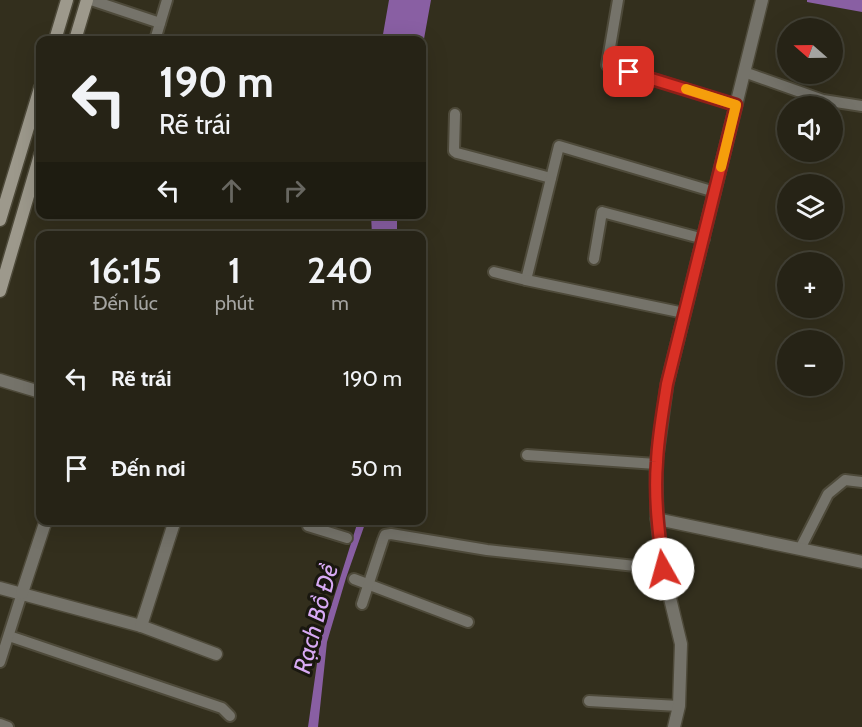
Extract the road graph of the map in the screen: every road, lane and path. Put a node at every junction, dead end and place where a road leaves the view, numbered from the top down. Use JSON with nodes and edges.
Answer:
{"nodes":[{"id":1,"x":67,"y":0,"type":"edge"},
{"id":2,"x":89,"y":0,"type":"edge"},
{"id":3,"x":167,"y":0,"type":"edge"},
{"id":4,"x":618,"y":0,"type":"edge"},
{"id":5,"x":762,"y":0,"type":"edge"},
{"id":6,"x":160,"y":23,"type":"junction"},
{"id":7,"x":56,"y":36,"type":"edge"},
{"id":8,"x":76,"y":36,"type":"edge"},
{"id":9,"x":156,"y":36,"type":"edge"},
{"id":10,"x":744,"y":72,"type":"junction"},
{"id":11,"x":36,"y":101,"type":"edge"},
{"id":12,"x":736,"y":105,"type":"junction"},
{"id":13,"x":862,"y":106,"type":"edge"},
{"id":14,"x":455,"y":114,"type":"dead end"},
{"id":15,"x":36,"y":169,"type":"edge"},
{"id":16,"x":551,"y":178,"type":"junction"},
{"id":17,"x":715,"y":192,"type":"junction"},
{"id":18,"x":0,"y":218,"type":"edge"},
{"id":19,"x":704,"y":239,"type":"junction"},
{"id":20,"x":594,"y":259,"type":"dead end"},
{"id":21,"x":494,"y":272,"type":"dead end"},
{"id":22,"x":526,"y":280,"type":"junction"},
{"id":23,"x":0,"y":291,"type":"edge"},
{"id":24,"x":684,"y":313,"type":"junction"},
{"id":25,"x":0,"y":380,"type":"edge"},
{"id":26,"x":36,"y":391,"type":"edge"},
{"id":27,"x":527,"y":455,"type":"dead end"},
{"id":28,"x":656,"y":464,"type":"junction"},
{"id":29,"x":862,"y":482,"type":"edge"},
{"id":30,"x":657,"y":519,"type":"junction"},
{"id":31,"x":44,"y":525,"type":"edge"},
{"id":32,"x":173,"y":525,"type":"edge"},
{"id":33,"x":308,"y":525,"type":"edge"},
{"id":34,"x":347,"y":538,"type":"dead end"},
{"id":35,"x":800,"y":549,"type":"junction"},
{"id":36,"x":862,"y":562,"type":"edge"},
{"id":37,"x":663,"y":569,"type":"junction"},
{"id":38,"x":354,"y":579,"type":"dead end"},
{"id":39,"x":368,"y":584,"type":"junction"},
{"id":40,"x":0,"y":588,"type":"edge"},
{"id":41,"x":22,"y":593,"type":"junction"},
{"id":42,"x":362,"y":604,"type":"dead end"},
{"id":43,"x":468,"y":622,"type":"dead end"},
{"id":44,"x":141,"y":626,"type":"junction"},
{"id":45,"x":9,"y":636,"type":"junction"},
{"id":46,"x":216,"y":654,"type":"dead end"},
{"id":47,"x":0,"y":662,"type":"edge"},
{"id":48,"x":589,"y":701,"type":"dead end"},
{"id":49,"x":679,"y":706,"type":"junction"},
{"id":50,"x":230,"y":716,"type":"dead end"},
{"id":51,"x":0,"y":724,"type":"edge"},
{"id":52,"x":8,"y":727,"type":"edge"},
{"id":53,"x":674,"y":727,"type":"edge"}],
"edges":[{"from":1,"to":7,"type":"main road"},
{"from":2,"to":6,"type":"lane"},
{"from":2,"to":8,"type":"main road"},
{"from":3,"to":6,"type":"lane"},
{"from":4,"to":12,"type":"lane"},
{"from":5,"to":10,"type":"street"},
{"from":6,"to":9,"type":"lane"},
{"from":10,"to":12,"type":"street"},
{"from":10,"to":13,"type":"lane"},
{"from":11,"to":18,"type":"main road"},
{"from":12,"to":17,"type":"street"},
{"from":14,"to":16,"type":"lane"},
{"from":15,"to":23,"type":"main road"},
{"from":16,"to":17,"type":"lane"},
{"from":16,"to":22,"type":"lane"},
{"from":17,"to":19,"type":"street"},
{"from":19,"to":20,"type":"lane"},
{"from":19,"to":24,"type":"street"},
{"from":21,"to":22,"type":"lane"},
{"from":22,"to":24,"type":"lane"},
{"from":24,"to":28,"type":"street"},
{"from":25,"to":26,"type":"street"},
{"from":27,"to":28,"type":"lane"},
{"from":28,"to":30,"type":"street"},
{"from":29,"to":35,"type":"lane"},
{"from":30,"to":35,"type":"street"},
{"from":30,"to":37,"type":"street"},
{"from":31,"to":41,"type":"street"},
{"from":32,"to":44,"type":"street"},
{"from":33,"to":34,"type":"lane"},
{"from":35,"to":36,"type":"street"},
{"from":37,"to":39,"type":"lane"},
{"from":37,"to":49,"type":"street"},
{"from":38,"to":39,"type":"lane"},
{"from":39,"to":42,"type":"lane"},
{"from":39,"to":43,"type":"lane"},
{"from":40,"to":41,"type":"street"},
{"from":41,"to":44,"type":"street"},
{"from":41,"to":45,"type":"lane"},
{"from":44,"to":46,"type":"street"},
{"from":45,"to":47,"type":"lane"},
{"from":45,"to":50,"type":"lane"},
{"from":48,"to":49,"type":"lane"},
{"from":49,"to":53,"type":"street"},
{"from":51,"to":52,"type":"lane"}]}
